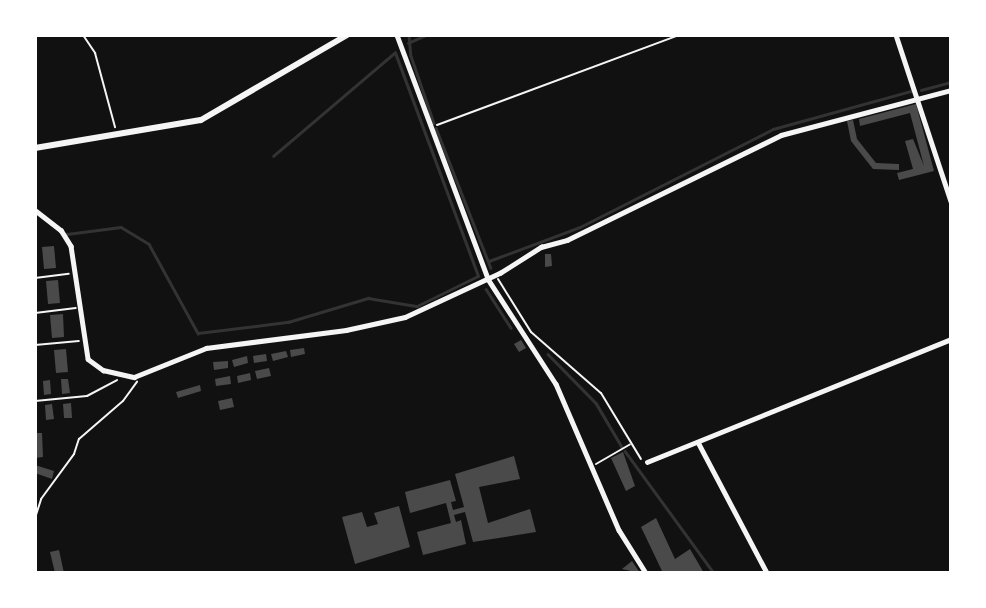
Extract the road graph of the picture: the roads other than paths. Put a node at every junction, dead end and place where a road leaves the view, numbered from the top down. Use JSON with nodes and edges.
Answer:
{"nodes":[{"id":1,"x":347,"y":35,"type":"edge"},
{"id":2,"x":397,"y":35,"type":"edge"},
{"id":3,"x":896,"y":35,"type":"edge"},
{"id":4,"x":951,"y":90,"type":"edge"},
{"id":5,"x":918,"y":98,"type":"junction"},
{"id":6,"x":35,"y":148,"type":"edge"},
{"id":7,"x":951,"y":201,"type":"edge"},
{"id":8,"x":35,"y":210,"type":"edge"},
{"id":9,"x":488,"y":279,"type":"junction"},
{"id":10,"x":951,"y":339,"type":"edge"},
{"id":11,"x":698,"y":442,"type":"junction"},
{"id":12,"x":647,"y":462,"type":"road end"},
{"id":13,"x":646,"y":573,"type":"edge"},
{"id":14,"x":767,"y":573,"type":"edge"}],
"edges":[{"from":1,"to":6,"type":"street"},
{"from":2,"to":9,"type":"street"},
{"from":3,"to":5,"type":"street"},
{"from":4,"to":5,"type":"street"},
{"from":5,"to":7,"type":"street"},
{"from":5,"to":9,"type":"street"},
{"from":8,"to":9,"type":"street"},
{"from":9,"to":13,"type":"street"},
{"from":10,"to":11,"type":"street"},
{"from":11,"to":12,"type":"street"},
{"from":11,"to":14,"type":"street"}]}
